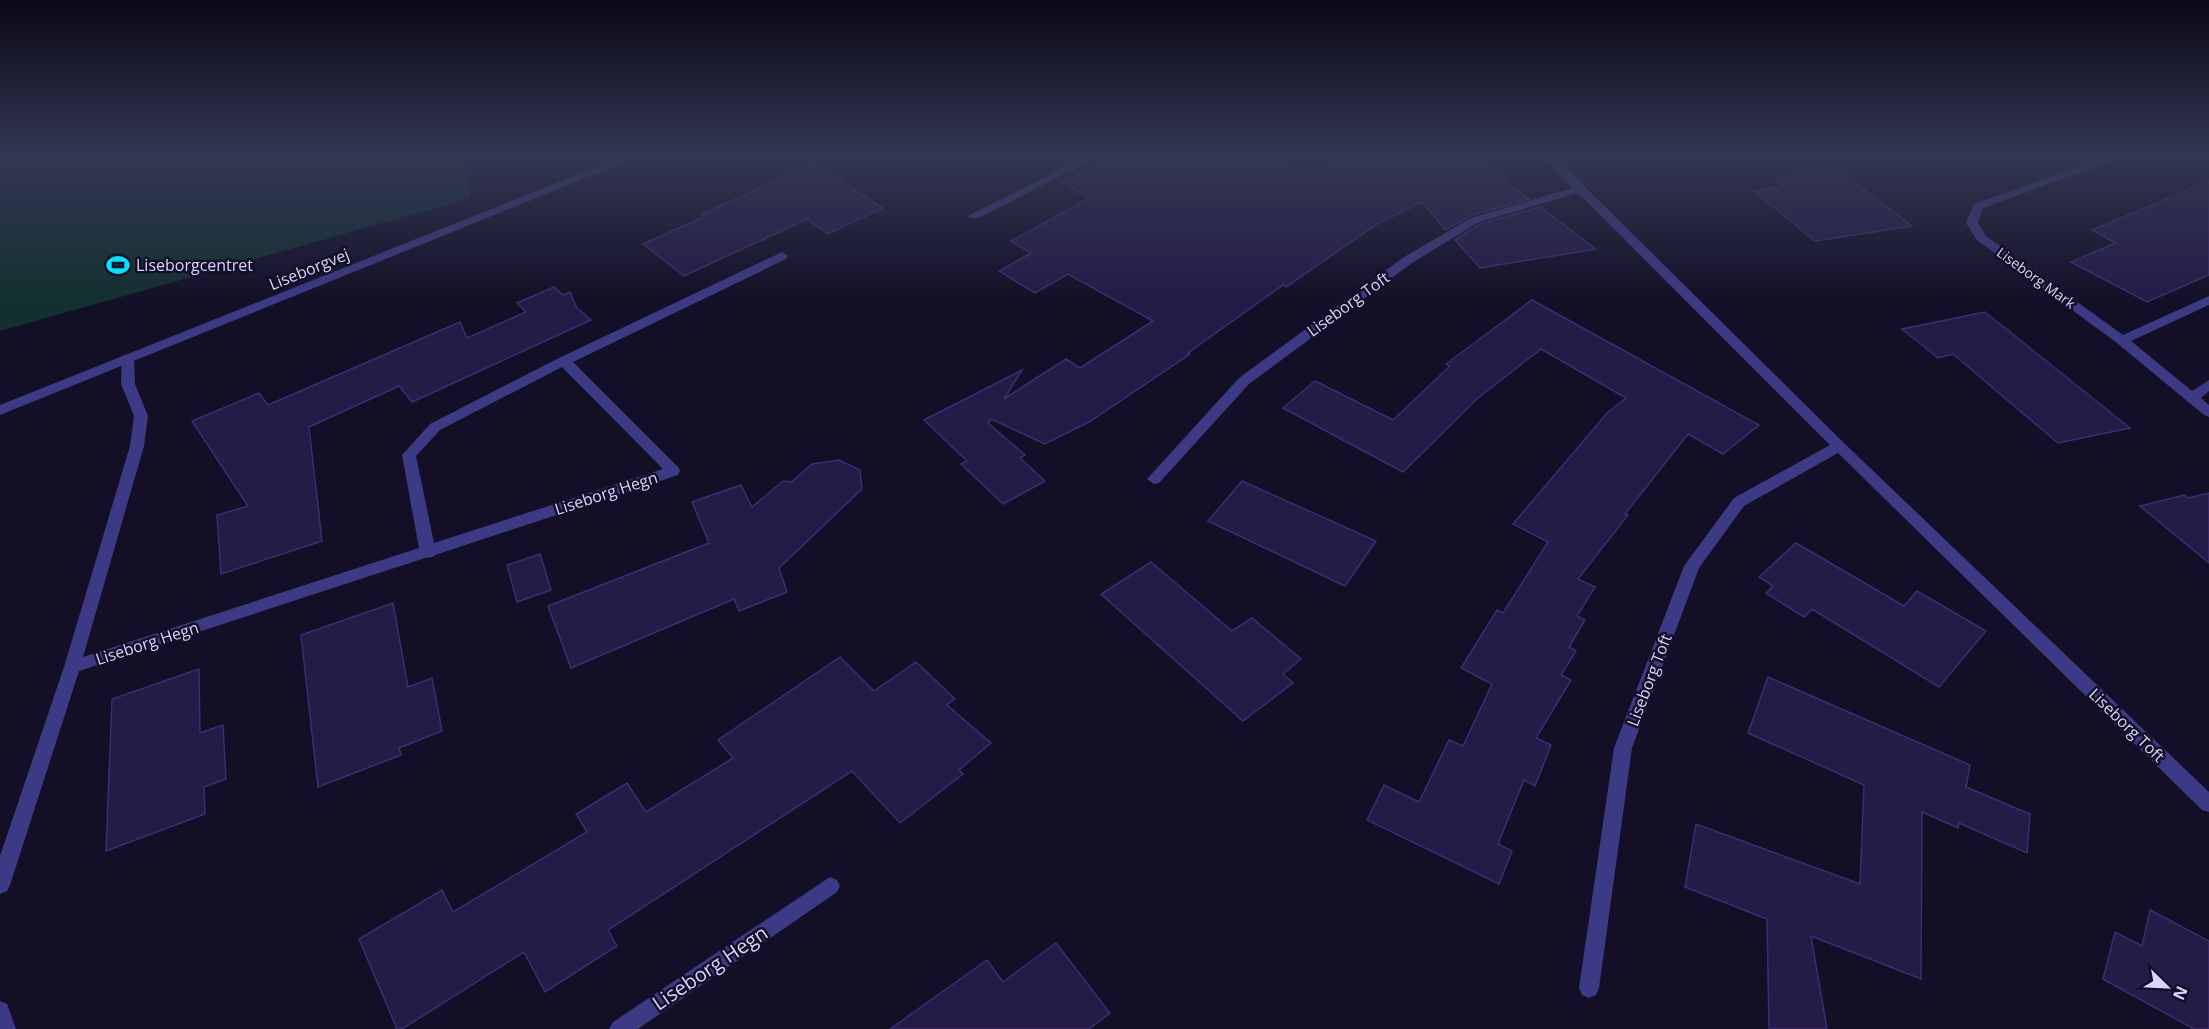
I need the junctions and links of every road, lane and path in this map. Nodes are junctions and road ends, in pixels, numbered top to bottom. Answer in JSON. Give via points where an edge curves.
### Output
{"nodes":[{"id":1,"x":510,"y":206,"type":"edge"},
{"id":2,"x":995,"y":206,"type":"edge"},
{"id":3,"x":1520,"y":206,"type":"edge"},
{"id":4,"x":1597,"y":206,"type":"edge"},
{"id":5,"x":1978,"y":206,"type":"edge"},
{"id":6,"x":975,"y":216,"type":"dead end"},
{"id":7,"x":782,"y":256,"type":"dead end"},
{"id":8,"x":2209,"y":300,"type":"edge"},
{"id":9,"x":2122,"y":340,"type":"junction"},
{"id":10,"x":127,"y":359,"type":"junction"},
{"id":11,"x":564,"y":361,"type":"junction"},
{"id":12,"x":2209,"y":384,"type":"edge"},
{"id":13,"x":2192,"y":398,"type":"junction"},
{"id":14,"x":0,"y":410,"type":"edge"},
{"id":15,"x":2209,"y":412,"type":"edge"},
{"id":16,"x":1839,"y":446,"type":"junction"},
{"id":17,"x":1154,"y":479,"type":"dead end"},
{"id":18,"x":428,"y":553,"type":"junction"},
{"id":19,"x":72,"y":667,"type":"junction"},
{"id":20,"x":2209,"y":804,"type":"edge"},
{"id":21,"x":0,"y":885,"type":"edge"},
{"id":22,"x":830,"y":886,"type":"dead end"},
{"id":23,"x":1589,"y":988,"type":"dead end"},
{"id":24,"x":0,"y":1011,"type":"edge"},
{"id":25,"x":5,"y":1029,"type":"edge"},
{"id":26,"x":620,"y":1029,"type":"edge"}],
"edges":[{"from":1,"to":10,"type":"street","name":"Liseborgvej"},
{"from":2,"to":6,"type":"street"},
{"from":3,"to":17,"type":"street","name":"Liseborg Toft","via":[[1475,219],[1408,260],[1244,381]]},
{"from":4,"to":16,"type":"street","name":"Liseborg Toft"},
{"from":5,"to":9,"type":"street","name":"Liseborg Mark","via":[[1972,222],[1981,238]]},
{"from":7,"to":11,"type":"street"},
{"from":8,"to":9,"type":"street"},
{"from":9,"to":13,"type":"street","name":"Liseborg Mark"},
{"from":10,"to":14,"type":"street","name":"Liseborgvej"},
{"from":10,"to":19,"type":"street","name":"Liseborg Hegn","via":[[128,384],[141,416],[137,446]]},
{"from":11,"to":18,"type":"street","via":[[435,427],[409,455]]},
{"from":11,"to":18,"type":"street","name":"Liseborg Hegn","via":[[673,471]]},
{"from":12,"to":13,"type":"street"},
{"from":13,"to":15,"type":"street","name":"Liseborg Mark"},
{"from":16,"to":20,"type":"street","name":"Liseborg Toft"},
{"from":16,"to":23,"type":"street","name":"Liseborg Toft","via":[[1739,502],[1692,566],[1623,748]]},
{"from":18,"to":19,"type":"street","name":"Liseborg Hegn"},
{"from":19,"to":21,"type":"street","name":"Liseborg Hegn"},
{"from":22,"to":26,"type":"street","name":"Liseborg Hegn"},
{"from":24,"to":25,"type":"street"}]}
